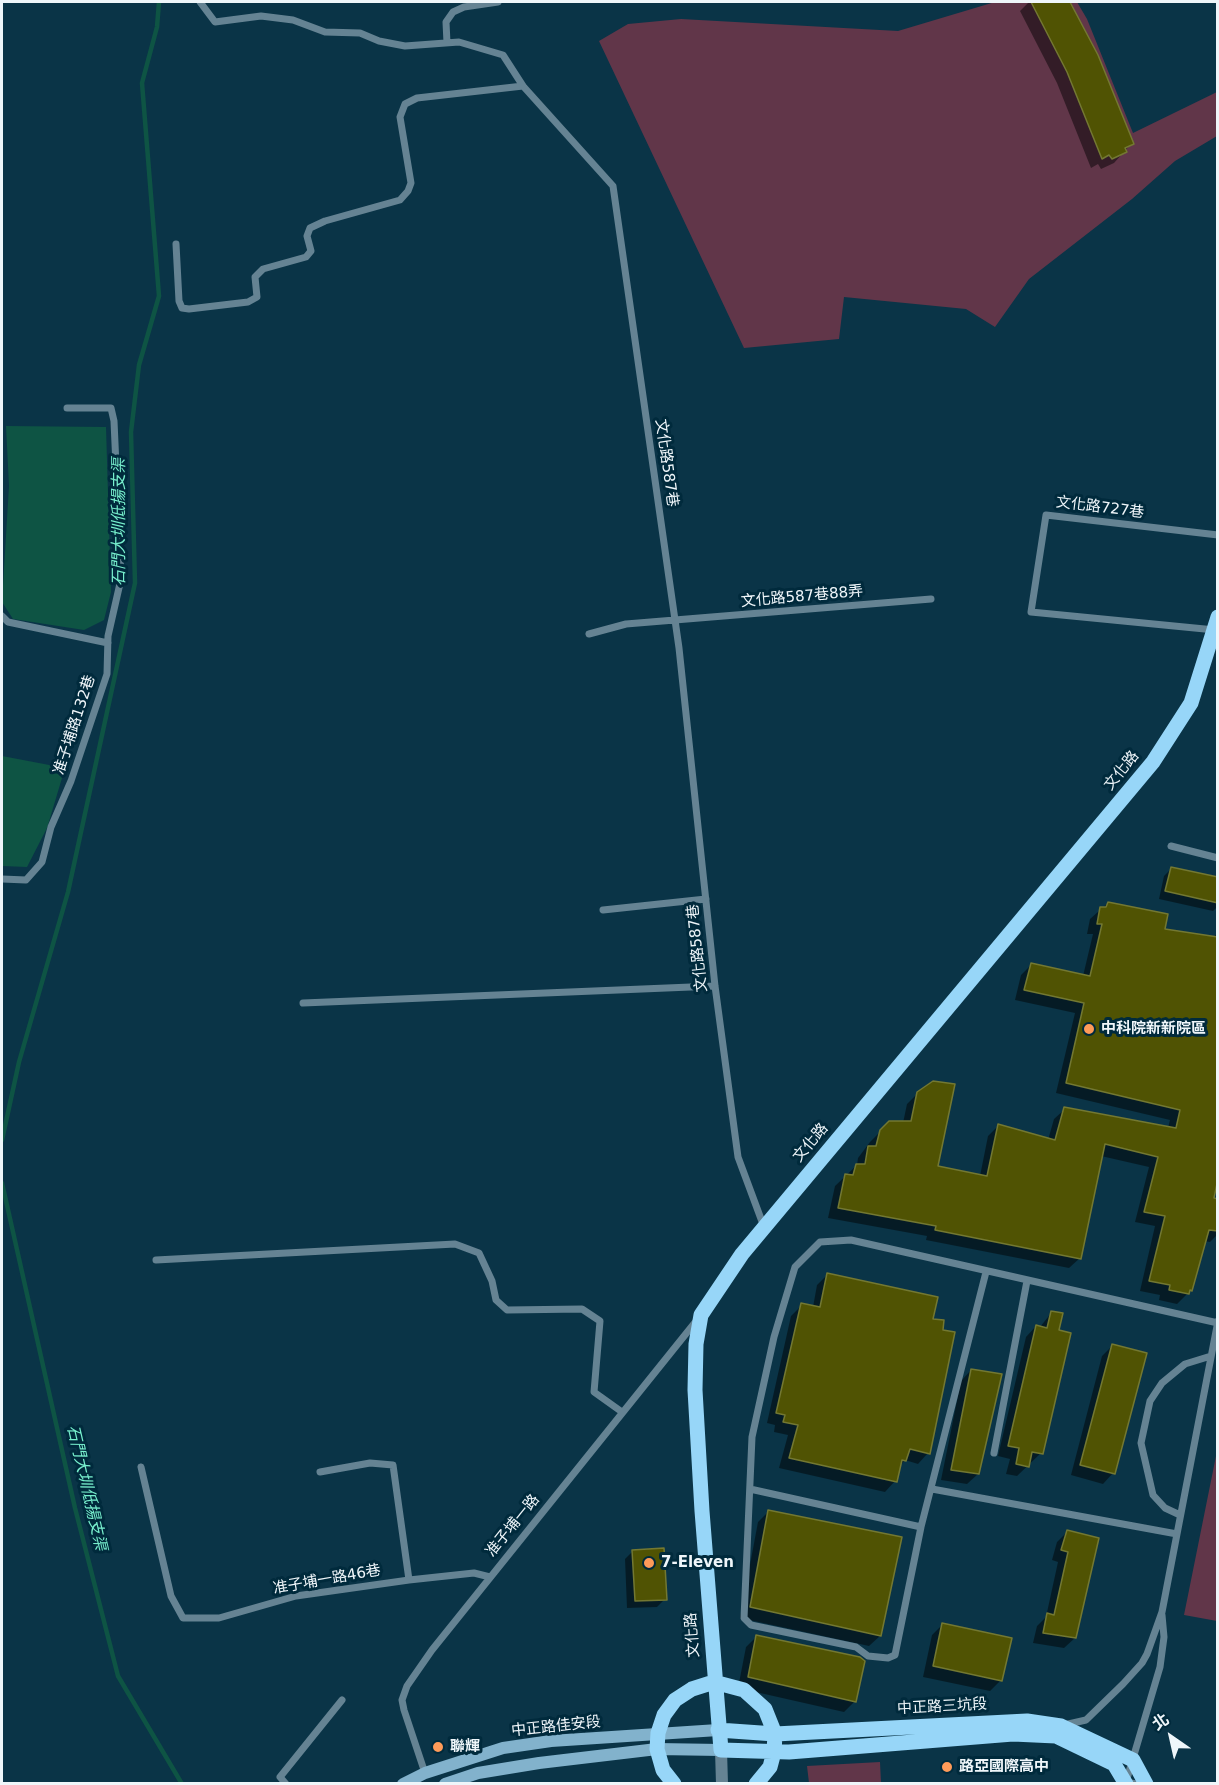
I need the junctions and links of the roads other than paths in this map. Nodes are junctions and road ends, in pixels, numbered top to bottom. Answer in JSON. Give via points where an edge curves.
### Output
{"nodes":[{"id":1,"x":200,"y":2,"type":"edge"},
{"id":2,"x":498,"y":2,"type":"edge"},
{"id":3,"x":447,"y":43,"type":"junction"},
{"id":4,"x":524,"y":86,"type":"junction"},
{"id":5,"x":176,"y":244,"type":"dead end"},
{"id":6,"x":66,"y":408,"type":"dead end"},
{"id":7,"x":1218,"y":535,"type":"edge"},
{"id":8,"x":931,"y":599,"type":"dead end"},
{"id":9,"x":2,"y":616,"type":"edge"},
{"id":10,"x":676,"y":621,"type":"junction"},
{"id":11,"x":1216,"y":623,"type":"edge"},
{"id":12,"x":589,"y":634,"type":"dead end"},
{"id":13,"x":108,"y":643,"type":"junction"},
{"id":14,"x":1171,"y":846,"type":"dead end"},
{"id":15,"x":1218,"y":858,"type":"edge"},
{"id":16,"x":2,"y":879,"type":"edge"},
{"id":17,"x":706,"y":899,"type":"junction"},
{"id":18,"x":603,"y":910,"type":"dead end"},
{"id":19,"x":715,"y":986,"type":"junction"},
{"id":20,"x":303,"y":1003,"type":"dead end"},
{"id":21,"x":764,"y":1227,"type":"junction"},
{"id":22,"x":156,"y":1260,"type":"dead end"},
{"id":23,"x":986,"y":1272,"type":"junction"},
{"id":24,"x":1027,"y":1281,"type":"junction"},
{"id":25,"x":701,"y":1315,"type":"junction"},
{"id":26,"x":1217,"y":1322,"type":"edge"},
{"id":27,"x":1211,"y":1356,"type":"junction"},
{"id":28,"x":622,"y":1412,"type":"junction"},
{"id":29,"x":994,"y":1453,"type":"dead end"},
{"id":30,"x":141,"y":1467,"type":"dead end"},
{"id":31,"x":320,"y":1472,"type":"dead end"},
{"id":32,"x":750,"y":1489,"type":"junction"},
{"id":33,"x":932,"y":1489,"type":"junction"},
{"id":34,"x":1180,"y":1515,"type":"junction"},
{"id":35,"x":921,"y":1527,"type":"junction"},
{"id":36,"x":1177,"y":1534,"type":"junction"},
{"id":37,"x":490,"y":1577,"type":"junction"},
{"id":38,"x":409,"y":1581,"type":"junction"},
{"id":39,"x":1162,"y":1612,"type":"junction"},
{"id":40,"x":714,"y":1682,"type":"junction"},
{"id":41,"x":342,"y":1700,"type":"dead end"},
{"id":42,"x":1061,"y":1726,"type":"junction"},
{"id":43,"x":718,"y":1730,"type":"junction"},
{"id":44,"x":658,"y":1732,"type":"junction"},
{"id":45,"x":774,"y":1734,"type":"junction"},
{"id":46,"x":657,"y":1749,"type":"junction"},
{"id":47,"x":721,"y":1750,"type":"junction"},
{"id":48,"x":774,"y":1752,"type":"junction"},
{"id":49,"x":1132,"y":1760,"type":"junction"},
{"id":50,"x":424,"y":1773,"type":"junction"},
{"id":51,"x":1130,"y":1783,"type":"edge"},
{"id":52,"x":286,"y":1784,"type":"edge"},
{"id":53,"x":403,"y":1784,"type":"edge"},
{"id":54,"x":445,"y":1784,"type":"edge"},
{"id":55,"x":674,"y":1784,"type":"edge"},
{"id":56,"x":722,"y":1784,"type":"edge"},
{"id":57,"x":756,"y":1784,"type":"edge"},
{"id":58,"x":1146,"y":1784,"type":"edge"}],
"edges":[{"from":1,"to":3,"type":"lane","name":"文化路587巷","via":[[215,22],[261,16],[293,20],[325,32],[360,33],[405,46]]},
{"from":2,"to":3,"type":"lane","via":[[453,12],[446,22]]},
{"from":3,"to":4,"type":"lane","name":"文化路587巷","via":[[459,42],[503,55]]},
{"from":4,"to":5,"type":"lane","via":[[417,98],[405,104],[400,117],[411,183],[408,191],[400,200],[310,228],[307,236],[311,251],[306,257],[262,269],[255,277],[257,297],[248,302],[182,308]]},
{"from":4,"to":10,"type":"lane","name":"文化路587巷","via":[[613,186]]},
{"from":6,"to":13,"type":"lane","name":"准子埔路132巷","via":[[111,408],[114,421],[121,579]]},
{"from":7,"to":11,"type":"lane","name":"文化路727巷","via":[[1046,515],[1031,612]]},
{"from":8,"to":10,"type":"lane","name":"文化路587巷88弄"},
{"from":9,"to":13,"type":"lane","via":[[8,622]]},
{"from":10,"to":12,"type":"lane","name":"文化路587巷88弄","via":[[626,624]]},
{"from":10,"to":17,"type":"lane","name":"文化路587巷"},
{"from":11,"to":21,"type":"main road","name":"文化路","via":[[1191,703],[1153,762]]},
{"from":13,"to":16,"type":"lane","name":"准子埔路132巷","via":[[107,674],[42,862],[26,880]]},
{"from":14,"to":15,"type":"lane"},
{"from":17,"to":18,"type":"lane"},
{"from":17,"to":19,"type":"lane","name":"文化路587巷"},
{"from":19,"to":20,"type":"lane"},
{"from":19,"to":21,"type":"lane","name":"文化路587巷","via":[[738,1157]]},
{"from":21,"to":25,"type":"main road","name":"文化路"},
{"from":22,"to":28,"type":"lane","via":[[455,1244],[479,1253],[496,1300],[507,1310],[582,1309],[600,1322],[594,1392]]},
{"from":23,"to":24,"type":"lane"},
{"from":23,"to":32,"type":"lane","via":[[850,1240],[820,1242],[795,1267],[774,1337],[752,1437]]},
{"from":23,"to":33,"type":"lane"},
{"from":24,"to":26,"type":"lane"},
{"from":24,"to":29,"type":"lane"},
{"from":25,"to":28,"type":"lane","name":"准子埔一路"},
{"from":25,"to":40,"type":"main road","name":"文化路","via":[[695,1389]]},
{"from":26,"to":27,"type":"lane"},
{"from":27,"to":34,"type":"lane"},
{"from":27,"to":34,"type":"lane","via":[[1185,1364],[1162,1383],[1150,1401],[1141,1443],[1153,1495],[1165,1508]]},
{"from":28,"to":37,"type":"lane","name":"准子埔一路"},
{"from":30,"to":38,"type":"lane","name":"准子埔一路46巷","via":[[171,1596],[183,1618],[219,1618],[296,1596]]},
{"from":31,"to":38,"type":"lane","via":[[370,1463],[393,1465]]},
{"from":32,"to":35,"type":"lane"},
{"from":32,"to":35,"type":"lane","via":[[744,1618],[751,1625],[856,1647],[868,1656],[896,1655]]},
{"from":33,"to":35,"type":"lane"},
{"from":33,"to":36,"type":"lane"},
{"from":34,"to":36,"type":"lane"},
{"from":36,"to":39,"type":"lane"},
{"from":37,"to":38,"type":"lane","name":"准子埔一路46巷","via":[[474,1573]]},
{"from":37,"to":50,"type":"lane","name":"准子埔一路","via":[[432,1650],[402,1700]]},
{"from":39,"to":42,"type":"lane","via":[[1142,1663],[1086,1720]]},
{"from":39,"to":49,"type":"lane","via":[[1160,1667]]},
{"from":40,"to":43,"type":"main road","name":"文化路"},
{"from":40,"to":44,"type":"main road","via":[[675,1700]]},
{"from":40,"to":45,"type":"main road","via":[[744,1690],[765,1709]]},
{"from":41,"to":52,"type":"lane","via":[[280,1777]]},
{"from":42,"to":45,"type":"main road","name":"中正路三坑段","via":[[1017,1721]]},
{"from":42,"to":49,"type":"main road","name":"中正路三坑段"},
{"from":43,"to":44,"type":"main road","name":"中正路佳安段"},
{"from":43,"to":45,"type":"main road","name":"中正路三坑段"},
{"from":43,"to":47,"type":"main road","name":"文化路"},
{"from":44,"to":46,"type":"main road"},
{"from":44,"to":50,"type":"main road","name":"中正路佳安段","via":[[502,1748]]},
{"from":45,"to":48,"type":"main road"},
{"from":46,"to":47,"type":"main road"},
{"from":46,"to":54,"type":"main road","via":[[478,1773]]},
{"from":46,"to":55,"type":"main road","via":[[663,1770]]},
{"from":47,"to":48,"type":"main road"},
{"from":47,"to":56,"type":"street","name":"文化路"},
{"from":48,"to":51,"type":"main road","via":[[1012,1734],[1056,1736],[1114,1764]]},
{"from":48,"to":57,"type":"main road","via":[[770,1767]]},
{"from":49,"to":51,"type":"lane"},
{"from":49,"to":58,"type":"main road"},
{"from":50,"to":53,"type":"main road","name":"中正路佳安段"}]}
